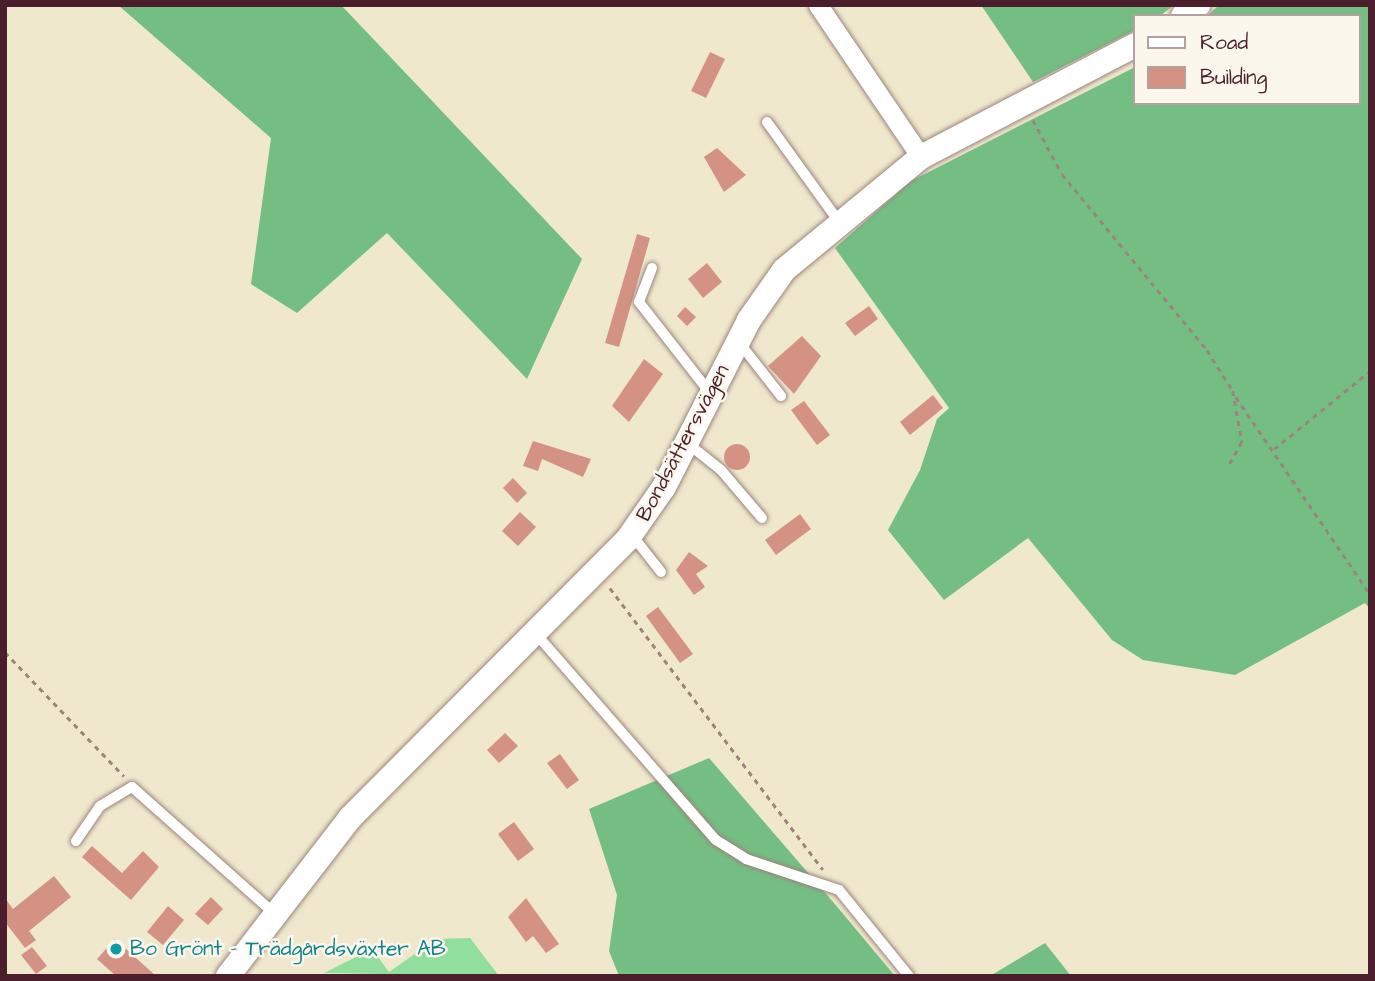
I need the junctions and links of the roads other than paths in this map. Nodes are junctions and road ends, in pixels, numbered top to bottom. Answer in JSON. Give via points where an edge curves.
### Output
{"nodes":[{"id":1,"x":818,"y":5,"type":"edge"},
{"id":2,"x":1134,"y":46,"type":"edge"},
{"id":3,"x":767,"y":122,"type":"dead end"},
{"id":4,"x":921,"y":157,"type":"junction"},
{"id":5,"x":840,"y":222,"type":"junction"},
{"id":6,"x":652,"y":268,"type":"dead end"},
{"id":7,"x":738,"y":341,"type":"junction"},
{"id":8,"x":710,"y":394,"type":"junction"},
{"id":9,"x":781,"y":396,"type":"dead end"},
{"id":10,"x":685,"y":442,"type":"junction"},
{"id":11,"x":762,"y":518,"type":"dead end"},
{"id":12,"x":632,"y":535,"type":"junction"},
{"id":13,"x":662,"y":572,"type":"dead end"},
{"id":14,"x":537,"y":635,"type":"junction"},
{"id":15,"x":76,"y":841,"type":"dead end"},
{"id":16,"x":274,"y":913,"type":"junction"},
{"id":17,"x":228,"y":976,"type":"edge"},
{"id":18,"x":909,"y":976,"type":"edge"}],
"edges":[{"from":1,"to":4,"type":"street"},
{"from":2,"to":4,"type":"street","name":"Bondsättersvägen"},
{"from":3,"to":5,"type":"lane"},
{"from":4,"to":5,"type":"street","name":"Bondsättersvägen"},
{"from":5,"to":7,"type":"street","name":"Bondsättersvägen","via":[[784,270]]},
{"from":6,"to":8,"type":"lane","via":[[639,303]]},
{"from":7,"to":8,"type":"street","name":"Bondsättersvägen"},
{"from":7,"to":9,"type":"lane"},
{"from":8,"to":10,"type":"street","name":"Bondsättersvägen"},
{"from":10,"to":11,"type":"lane","via":[[721,470]]},
{"from":10,"to":12,"type":"street","name":"Bondsättersvägen"},
{"from":12,"to":13,"type":"lane"},
{"from":12,"to":14,"type":"street","name":"Bondsättersvägen"},
{"from":14,"to":16,"type":"street","name":"Bondsättersvägen","via":[[350,818]]},
{"from":14,"to":18,"type":"lane","via":[[716,840],[746,859],[839,890]]},
{"from":15,"to":16,"type":"lane","via":[[100,806],[132,787]]},
{"from":16,"to":17,"type":"street","name":"Bondsättersvägen"}]}
